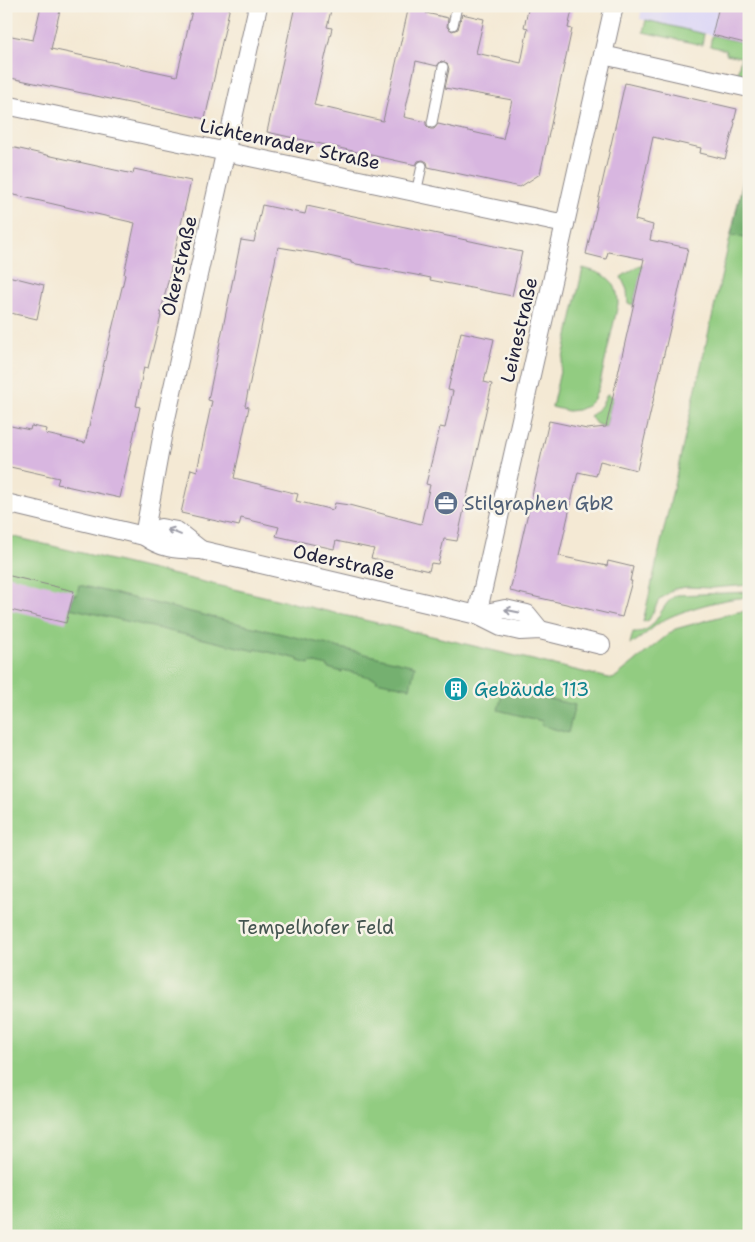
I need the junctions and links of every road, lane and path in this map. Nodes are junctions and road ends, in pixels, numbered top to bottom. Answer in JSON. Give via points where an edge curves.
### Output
{"nodes":[{"id":1,"x":258,"y":6,"type":"edge"},
{"id":2,"x":457,"y":6,"type":"edge"},
{"id":3,"x":614,"y":6,"type":"edge"},
{"id":4,"x":453,"y":25,"type":"dead end"},
{"id":5,"x":603,"y":55,"type":"junction"},
{"id":6,"x":443,"y":67,"type":"dead end"},
{"id":7,"x":749,"y":88,"type":"edge"},
{"id":8,"x":6,"y":105,"type":"edge"},
{"id":9,"x":432,"y":123,"type":"dead end"},
{"id":10,"x":226,"y":152,"type":"junction"},
{"id":11,"x":422,"y":166,"type":"dead end"},
{"id":12,"x":416,"y":193,"type":"junction"},
{"id":13,"x":565,"y":224,"type":"junction"},
{"id":14,"x":6,"y":504,"type":"edge"},
{"id":15,"x":144,"y":536,"type":"junction"},
{"id":16,"x":477,"y":615,"type":"junction"},
{"id":17,"x":601,"y":645,"type":"dead end"}],
"edges":[{"from":1,"to":10,"type":"street","name":"Okerstraße"},
{"from":2,"to":4,"type":"lane"},
{"from":3,"to":5,"type":"street","name":"Leinestraße"},
{"from":5,"to":7,"type":"street"},
{"from":5,"to":13,"type":"street","name":"Leinestraße"},
{"from":6,"to":9,"type":"lane"},
{"from":8,"to":10,"type":"street","name":"Lichtenrader Straße"},
{"from":10,"to":12,"type":"street","name":"Lichtenrader Straße"},
{"from":10,"to":15,"type":"street","name":"Okerstraße","via":[[163,432]]},
{"from":11,"to":12,"type":"lane"},
{"from":12,"to":13,"type":"street","name":"Lichtenrader Straße"},
{"from":13,"to":16,"type":"street","name":"Leinestraße"},
{"from":14,"to":15,"type":"street","name":"Oderstraße"},
{"from":15,"to":16,"type":"street","name":"Oderstraße","via":[[161,528],[177,531],[201,550]]},
{"from":16,"to":17,"type":"street","name":"Oderstraße","via":[[511,629],[540,630]]}]}
